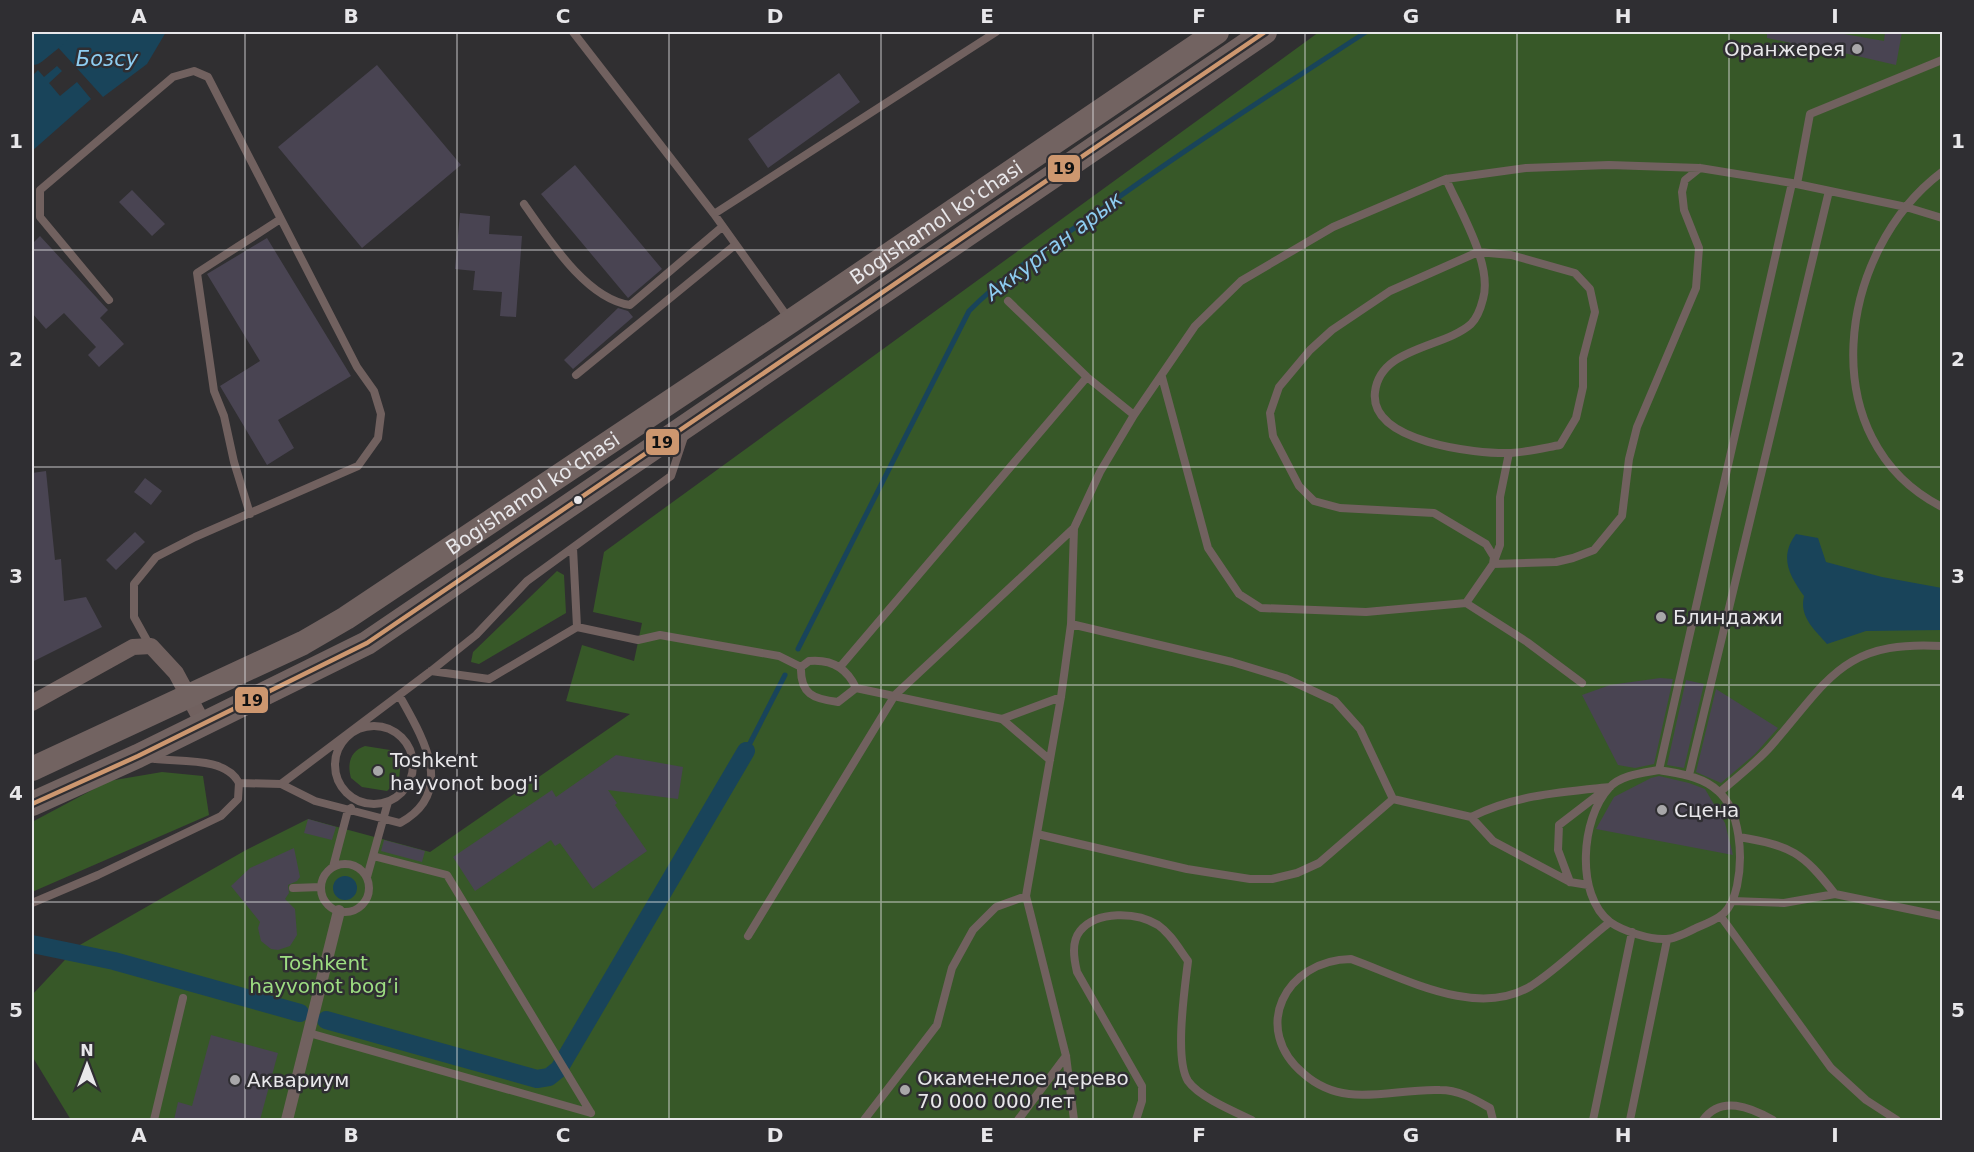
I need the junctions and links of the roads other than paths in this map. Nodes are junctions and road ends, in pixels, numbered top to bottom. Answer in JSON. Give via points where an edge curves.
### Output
{"nodes":[{"id":1,"x":573,"y":32,"type":"edge"},
{"id":2,"x":996,"y":32,"type":"edge"},
{"id":3,"x":1217,"y":32,"type":"edge"},
{"id":4,"x":1265,"y":32,"type":"edge"},
{"id":5,"x":1942,"y":60,"type":"edge"},
{"id":6,"x":1048,"y":148,"type":"junction"},
{"id":7,"x":1700,"y":168,"type":"junction"},
{"id":8,"x":1064,"y":170,"type":"junction"},
{"id":9,"x":1942,"y":172,"type":"edge"},
{"id":10,"x":1446,"y":179,"type":"junction"},
{"id":11,"x":1795,"y":183,"type":"junction"},
{"id":12,"x":1829,"y":191,"type":"junction"},
{"id":13,"x":524,"y":204,"type":"dead end"},
{"id":14,"x":1906,"y":207,"type":"junction"},
{"id":15,"x":714,"y":214,"type":"junction"},
{"id":16,"x":1942,"y":218,"type":"edge"},
{"id":17,"x":279,"y":220,"type":"junction"},
{"id":18,"x":722,"y":226,"type":"junction"},
{"id":19,"x":735,"y":245,"type":"junction"},
{"id":20,"x":1478,"y":252,"type":"junction"},
{"id":21,"x":109,"y":300,"type":"dead end"},
{"id":22,"x":1008,"y":301,"type":"dead end"},
{"id":23,"x":791,"y":321,"type":"junction"},
{"id":24,"x":576,"y":375,"type":"dead end"},
{"id":25,"x":1162,"y":376,"type":"junction"},
{"id":26,"x":1087,"y":377,"type":"junction"},
{"id":27,"x":1134,"y":415,"type":"junction"},
{"id":28,"x":687,"y":426,"type":"junction"},
{"id":29,"x":1509,"y":453,"type":"junction"},
{"id":30,"x":1942,"y":507,"type":"edge"},
{"id":31,"x":250,"y":514,"type":"junction"},
{"id":32,"x":1074,"y":528,"type":"junction"},
{"id":33,"x":573,"y":548,"type":"junction"},
{"id":34,"x":1493,"y":564,"type":"junction"},
{"id":35,"x":1466,"y":603,"type":"junction"},
{"id":36,"x":1071,"y":624,"type":"junction"},
{"id":37,"x":577,"y":627,"type":"junction"},
{"id":38,"x":150,"y":646,"type":"junction"},
{"id":39,"x":1942,"y":646,"type":"edge"},
{"id":40,"x":801,"y":667,"type":"junction"},
{"id":41,"x":840,"y":667,"type":"junction"},
{"id":42,"x":431,"y":671,"type":"junction"},
{"id":43,"x":1582,"y":683,"type":"dead end"},
{"id":44,"x":856,"y":688,"type":"junction"},
{"id":45,"x":895,"y":695,"type":"junction"},
{"id":46,"x":399,"y":696,"type":"junction"},
{"id":47,"x":190,"y":697,"type":"junction"},
{"id":48,"x":1061,"y":697,"type":"junction"},
{"id":49,"x":32,"y":704,"type":"edge"},
{"id":50,"x":1002,"y":719,"type":"junction"},
{"id":51,"x":204,"y":725,"type":"junction"},
{"id":52,"x":351,"y":733,"type":"junction"},
{"id":53,"x":138,"y":756,"type":"junction"},
{"id":54,"x":1050,"y":760,"type":"junction"},
{"id":55,"x":32,"y":769,"type":"edge"},
{"id":56,"x":1659,"y":770,"type":"junction"},
{"id":57,"x":1689,"y":775,"type":"junction"},
{"id":58,"x":239,"y":783,"type":"junction"},
{"id":59,"x":281,"y":784,"type":"junction"},
{"id":60,"x":1610,"y":787,"type":"junction"},
{"id":61,"x":1720,"y":792,"type":"junction"},
{"id":62,"x":1393,"y":799,"type":"junction"},
{"id":63,"x":388,"y":801,"type":"junction"},
{"id":64,"x":364,"y":803,"type":"junction"},
{"id":65,"x":32,"y":804,"type":"edge"},
{"id":66,"x":348,"y":810,"type":"junction"},
{"id":67,"x":1471,"y":817,"type":"junction"},
{"id":68,"x":384,"y":819,"type":"junction"},
{"id":69,"x":1037,"y":834,"type":"junction"},
{"id":70,"x":1739,"y":837,"type":"junction"},
{"id":71,"x":373,"y":856,"type":"junction"},
{"id":72,"x":333,"y":867,"type":"junction"},
{"id":73,"x":367,"y":877,"type":"junction"},
{"id":74,"x":1570,"y":882,"type":"junction"},
{"id":75,"x":1588,"y":885,"type":"junction"},
{"id":76,"x":321,"y":887,"type":"junction"},
{"id":77,"x":292,"y":888,"type":"dead end"},
{"id":78,"x":1835,"y":894,"type":"junction"},
{"id":79,"x":1026,"y":896,"type":"junction"},
{"id":80,"x":1733,"y":901,"type":"junction"},
{"id":81,"x":32,"y":903,"type":"edge"},
{"id":82,"x":339,"y":911,"type":"junction"},
{"id":83,"x":1942,"y":916,"type":"edge"},
{"id":84,"x":1722,"y":918,"type":"junction"},
{"id":85,"x":1610,"y":921,"type":"junction"},
{"id":86,"x":1632,"y":932,"type":"junction"},
{"id":87,"x":748,"y":936,"type":"dead end"},
{"id":88,"x":1667,"y":940,"type":"junction"},
{"id":89,"x":183,"y":998,"type":"dead end"},
{"id":90,"x":309,"y":1033,"type":"junction"},
{"id":91,"x":1066,"y":1056,"type":"junction"},
{"id":92,"x":588,"y":1117,"type":"edge"},
{"id":93,"x":153,"y":1120,"type":"edge"},
{"id":94,"x":288,"y":1120,"type":"edge"},
{"id":95,"x":864,"y":1120,"type":"edge"},
{"id":96,"x":1018,"y":1120,"type":"edge"},
{"id":97,"x":1074,"y":1120,"type":"edge"},
{"id":98,"x":1136,"y":1120,"type":"edge"},
{"id":99,"x":1252,"y":1120,"type":"edge"},
{"id":100,"x":1493,"y":1120,"type":"edge"},
{"id":101,"x":1593,"y":1120,"type":"edge"},
{"id":102,"x":1630,"y":1120,"type":"edge"},
{"id":103,"x":1703,"y":1120,"type":"edge"},
{"id":104,"x":1773,"y":1120,"type":"edge"},
{"id":105,"x":1897,"y":1120,"type":"edge"}],
"edges":[{"from":1,"to":15,"type":"lane"},
{"from":2,"to":15,"type":"lane"},
{"from":3,"to":6,"type":"main road","name":"Bogishamol ko'chasi"},
{"from":4,"to":8,"type":"main road","name":"Bogishamol ko'chasi"},
{"from":5,"to":11,"type":"lane","via":[[1810,114]]},
{"from":6,"to":8,"type":"main road","via":[[1048,163]]},
{"from":6,"to":23,"type":"main road","name":"Bogishamol ko'chasi"},
{"from":7,"to":10,"type":"lane","via":[[1526,168]]},
{"from":7,"to":11,"type":"lane"},
{"from":7,"to":34,"type":"lane","via":[[1685,180],[1682,192],[1684,210],[1699,248],[1696,288],[1637,427],[1622,516],[1594,550],[1573,558]]},
{"from":8,"to":28,"type":"main road","name":"Bogishamol ko'chasi"},
{"from":9,"to":14,"type":"lane"},
{"from":10,"to":20,"type":"lane"},
{"from":10,"to":25,"type":"lane","via":[[1333,226],[1241,281],[1195,326]]},
{"from":11,"to":12,"type":"lane"},
{"from":11,"to":56,"type":"lane"},
{"from":12,"to":14,"type":"lane"},
{"from":12,"to":57,"type":"lane"},
{"from":13,"to":18,"type":"lane","via":[[566,261],[603,295],[630,305]]},
{"from":14,"to":16,"type":"lane"},
{"from":14,"to":30,"type":"lane","via":[[1876,255],[1859,304],[1854,347],[1857,395],[1862,415],[1889,467]]},
{"from":15,"to":18,"type":"lane"},
{"from":17,"to":21,"type":"lane","via":[[208,77],[194,71],[173,76],[40,190],[40,217]]},
{"from":17,"to":31,"type":"lane","via":[[197,273],[214,391]]},
{"from":17,"to":31,"type":"lane","via":[[357,367],[374,391],[381,414],[378,438],[358,466]]},
{"from":18,"to":19,"type":"lane"},
{"from":19,"to":23,"type":"lane"},
{"from":19,"to":24,"type":"lane"},
{"from":20,"to":29,"type":"lane","via":[[1511,255],[1575,273],[1590,289],[1595,312],[1583,358],[1583,387],[1576,418],[1560,445]]},
{"from":20,"to":29,"type":"lane","via":[[1484,298],[1473,322],[1385,368],[1376,385],[1375,402],[1382,417],[1401,434],[1473,450]]},
{"from":20,"to":34,"type":"lane","via":[[1390,291],[1332,330],[1284,379],[1275,395],[1270,422],[1285,463],[1314,501],[1340,508],[1434,513],[1486,544],[1494,557]]},
{"from":22,"to":26,"type":"lane"},
{"from":23,"to":47,"type":"main road","name":"Bogishamol ko'chasi","via":[[346,618]]},
{"from":25,"to":27,"type":"lane"},
{"from":25,"to":35,"type":"lane","via":[[1208,548],[1239,594],[1261,608],[1342,612]]},
{"from":26,"to":27,"type":"lane"},
{"from":26,"to":41,"type":"lane"},
{"from":27,"to":32,"type":"lane","via":[[1100,472]]},
{"from":28,"to":33,"type":"lane","via":[[671,476]]},
{"from":28,"to":51,"type":"main road","name":"Bogishamol ko'chasi","via":[[367,643]]},
{"from":29,"to":34,"type":"lane","via":[[1500,497],[1500,545]]},
{"from":31,"to":38,"type":"lane","via":[[156,557],[135,584],[134,617]]},
{"from":32,"to":36,"type":"lane"},
{"from":32,"to":45,"type":"lane"},
{"from":33,"to":37,"type":"lane"},
{"from":33,"to":42,"type":"lane","via":[[527,581],[476,636]]},
{"from":34,"to":35,"type":"lane"},
{"from":35,"to":43,"type":"lane"},
{"from":36,"to":48,"type":"lane"},
{"from":36,"to":62,"type":"lane","via":[[1232,662],[1293,681],[1335,701],[1360,729]]},
{"from":37,"to":40,"type":"lane","via":[[638,640],[660,635],[779,656]]},
{"from":37,"to":42,"type":"lane","via":[[489,679]]},
{"from":38,"to":47,"type":"street","via":[[176,673]]},
{"from":38,"to":49,"type":"street","via":[[133,647]]},
{"from":39,"to":61,"type":"lane","via":[[1887,650],[1842,665],[1768,749]]},
{"from":40,"to":41,"type":"lane","via":[[819,660]]},
{"from":40,"to":44,"type":"lane","via":[[800,683],[805,690],[827,700],[838,702]]},
{"from":41,"to":44,"type":"lane"},
{"from":42,"to":46,"type":"lane"},
{"from":44,"to":45,"type":"lane"},
{"from":45,"to":50,"type":"lane"},
{"from":45,"to":87,"type":"lane"},
{"from":46,"to":52,"type":"lane"},
{"from":46,"to":68,"type":"lane","via":[[413,720],[433,774],[430,793],[414,816],[400,823]]},
{"from":47,"to":51,"type":"street"},
{"from":47,"to":55,"type":"main road","name":"Bogishamol ko'chasi"},
{"from":48,"to":50,"type":"lane"},
{"from":48,"to":54,"type":"lane"},
{"from":50,"to":54,"type":"lane"},
{"from":51,"to":53,"type":"main road","name":"Bogishamol ko'chasi"},
{"from":52,"to":59,"type":"lane"},
{"from":52,"to":63,"type":"lane","via":[[367,727],[385,728],[396,733],[411,751],[413,763],[407,786]]},
{"from":52,"to":64,"type":"lane","via":[[336,754],[337,778],[343,790]]},
{"from":53,"to":58,"type":"lane","via":[[209,763],[234,774]]},
{"from":53,"to":65,"type":"main road","name":"Bogishamol ko'chasi"},
{"from":54,"to":69,"type":"lane"},
{"from":56,"to":57,"type":"lane"},
{"from":56,"to":60,"type":"lane","via":[[1624,778]]},
{"from":57,"to":61,"type":"lane"},
{"from":58,"to":59,"type":"lane"},
{"from":58,"to":81,"type":"lane","via":[[238,799],[220,816]]},
{"from":59,"to":66,"type":"lane","via":[[315,801]]},
{"from":60,"to":67,"type":"lane","via":[[1535,794],[1495,805]]},
{"from":60,"to":74,"type":"lane","via":[[1559,825],[1558,850]]},
{"from":60,"to":75,"type":"lane","via":[[1590,820]]},
{"from":61,"to":70,"type":"lane"},
{"from":62,"to":67,"type":"lane"},
{"from":62,"to":69,"type":"lane","via":[[1319,863],[1272,879],[1186,868]]},
{"from":63,"to":64,"type":"lane"},
{"from":63,"to":68,"type":"lane"},
{"from":64,"to":66,"type":"lane"},
{"from":66,"to":68,"type":"lane"},
{"from":66,"to":72,"type":"lane"},
{"from":67,"to":74,"type":"lane","via":[[1493,841]]},
{"from":68,"to":71,"type":"lane"},
{"from":69,"to":79,"type":"lane"},
{"from":70,"to":78,"type":"lane","via":[[1779,844],[1811,864]]},
{"from":70,"to":80,"type":"lane","via":[[1741,859]]},
{"from":71,"to":73,"type":"lane"},
{"from":71,"to":92,"type":"lane","via":[[447,875]]},
{"from":72,"to":73,"type":"lane","via":[[356,866]]},
{"from":72,"to":76,"type":"lane","via":[[322,879]]},
{"from":73,"to":82,"type":"lane","via":[[369,892],[361,906]]},
{"from":74,"to":75,"type":"lane"},
{"from":75,"to":85,"type":"lane"},
{"from":76,"to":77,"type":"lane"},
{"from":76,"to":82,"type":"lane","via":[[326,902]]},
{"from":78,"to":80,"type":"lane","via":[[1784,903]]},
{"from":78,"to":83,"type":"lane"},
{"from":79,"to":91,"type":"lane"},
{"from":79,"to":95,"type":"lane","via":[[996,907],[973,930],[952,968],[937,1025]]},
{"from":80,"to":84,"type":"lane"},
{"from":82,"to":90,"type":"street"},
{"from":84,"to":88,"type":"lane"},
{"from":84,"to":105,"type":"lane","via":[[1831,1068],[1866,1100]]},
{"from":85,"to":86,"type":"lane"},
{"from":85,"to":100,"type":"lane","via":[[1533,985],[1504,995],[1476,998],[1447,994],[1351,959],[1313,966],[1291,984],[1279,1016],[1280,1044],[1302,1073],[1321,1088],[1360,1096],[1440,1090],[1465,1094],[1490,1108]]},
{"from":86,"to":88,"type":"lane"},
{"from":86,"to":101,"type":"lane"},
{"from":88,"to":102,"type":"lane"},
{"from":89,"to":93,"type":"lane"},
{"from":90,"to":92,"type":"lane"},
{"from":90,"to":94,"type":"street"},
{"from":91,"to":96,"type":"lane"},
{"from":91,"to":97,"type":"lane"},
{"from":98,"to":99,"type":"lane","via":[[1142,1086],[1077,972],[1074,956],[1080,931],[1107,916],[1144,918],[1159,926],[1188,961],[1182,1008],[1184,1072],[1199,1091]]},
{"from":103,"to":104,"type":"lane","via":[[1720,1106],[1732,1104]]}]}
